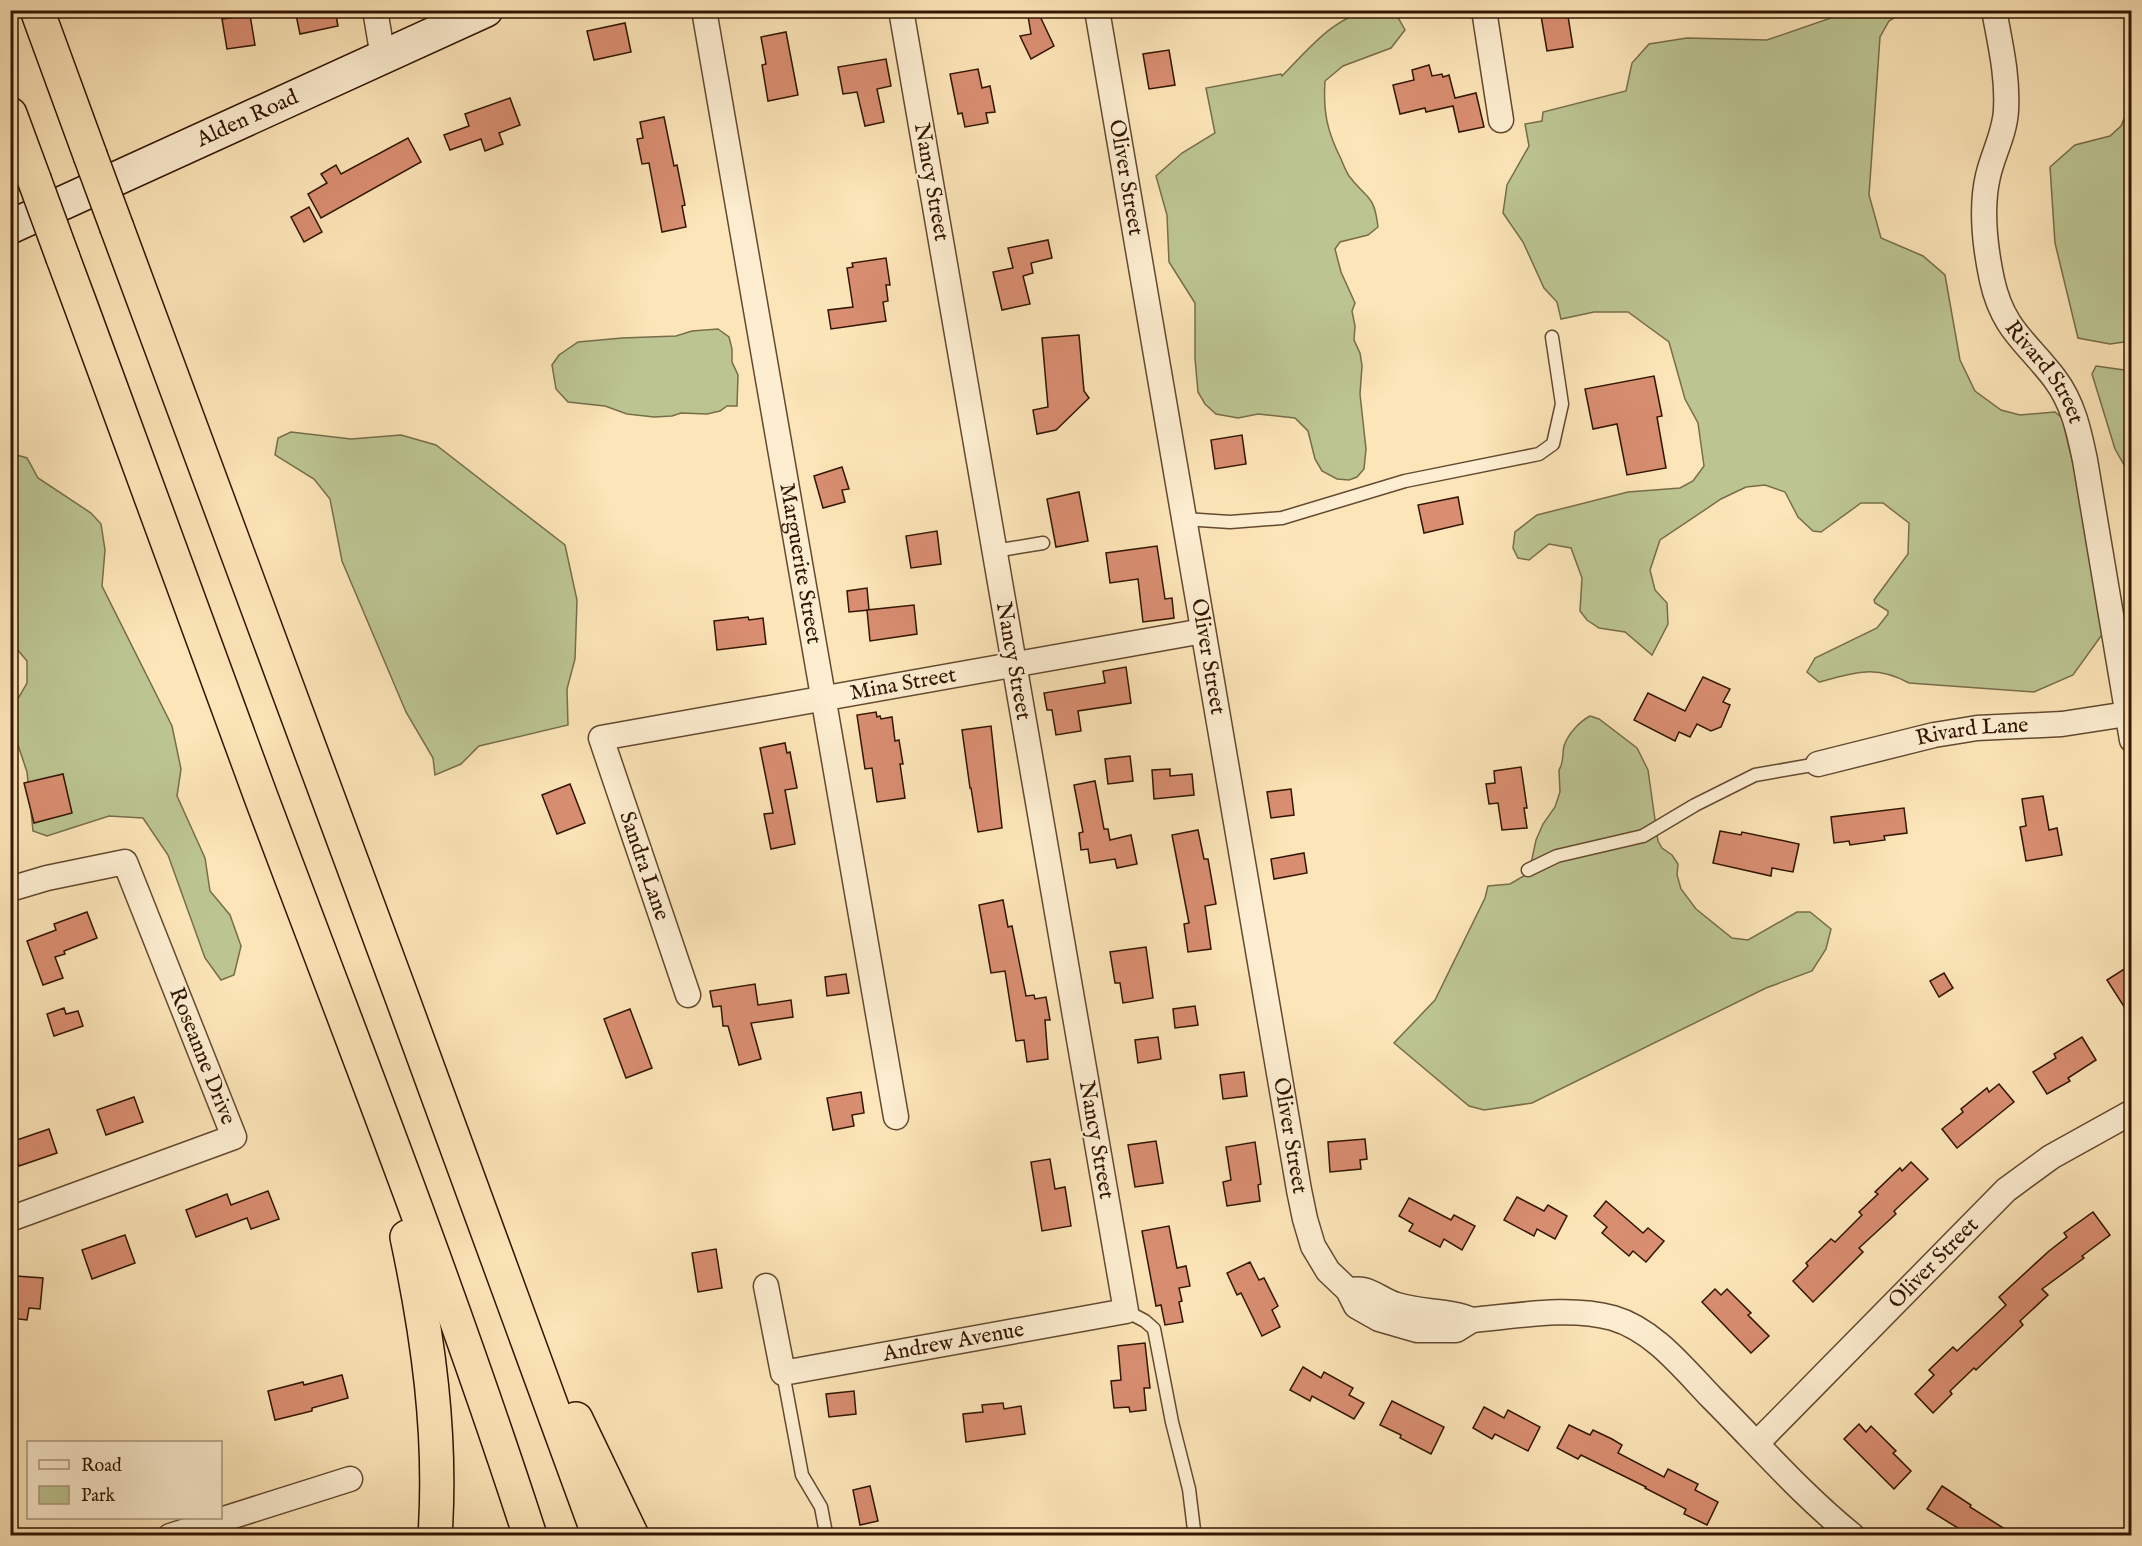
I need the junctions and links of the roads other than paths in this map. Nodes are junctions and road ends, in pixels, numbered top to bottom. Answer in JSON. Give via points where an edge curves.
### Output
{"nodes":[{"id":1,"x":37,"y":10,"type":"edge"},
{"id":2,"x":375,"y":10,"type":"edge"},
{"id":3,"x":486,"y":10,"type":"edge"},
{"id":4,"x":704,"y":10,"type":"edge"},
{"id":5,"x":901,"y":10,"type":"edge"},
{"id":6,"x":1097,"y":10,"type":"edge"},
{"id":7,"x":1484,"y":10,"type":"edge"},
{"id":8,"x":1994,"y":10,"type":"edge"},
{"id":9,"x":383,"y":57,"type":"junction"},
{"id":10,"x":10,"y":114,"type":"edge"},
{"id":11,"x":1501,"y":120,"type":"dead end"},
{"id":12,"x":10,"y":227,"type":"edge"},
{"id":13,"x":1552,"y":337,"type":"dead end"},
{"id":14,"x":1184,"y":519,"type":"junction"},
{"id":15,"x":1043,"y":543,"type":"dead end"},
{"id":16,"x":995,"y":551,"type":"junction"},
{"id":17,"x":1203,"y":631,"type":"junction"},
{"id":18,"x":1014,"y":665,"type":"junction"},
{"id":19,"x":824,"y":698,"type":"junction"},
{"id":20,"x":2127,"y":714,"type":"junction"},
{"id":21,"x":601,"y":738,"type":"joint"},
{"id":22,"x":2132,"y":740,"type":"edge"},
{"id":23,"x":1818,"y":764,"type":"joint"},
{"id":24,"x":1528,"y":870,"type":"dead end"},
{"id":25,"x":10,"y":889,"type":"edge"},
{"id":26,"x":688,"y":995,"type":"dead end"},
{"id":27,"x":381,"y":1112,"type":"junction"},
{"id":28,"x":2132,"y":1112,"type":"edge"},
{"id":29,"x":896,"y":1117,"type":"dead end"},
{"id":30,"x":10,"y":1219,"type":"edge"},
{"id":31,"x":503,"y":1272,"type":"junction"},
{"id":32,"x":766,"y":1287,"type":"dead end"},
{"id":33,"x":1126,"y":1311,"type":"junction"},
{"id":34,"x":783,"y":1373,"type":"junction"},
{"id":35,"x":1757,"y":1443,"type":"junction"},
{"id":36,"x":350,"y":1479,"type":"dead end"},
{"id":37,"x":170,"y":1536,"type":"edge"},
{"id":38,"x":435,"y":1536,"type":"edge"},
{"id":39,"x":530,"y":1536,"type":"edge"},
{"id":40,"x":599,"y":1536,"type":"edge"},
{"id":41,"x":632,"y":1536,"type":"edge"},
{"id":42,"x":824,"y":1536,"type":"edge"},
{"id":43,"x":1193,"y":1536,"type":"edge"},
{"id":44,"x":1853,"y":1536,"type":"edge"}],
"edges":[{"from":1,"to":31,"type":"highway","bridge":true},
{"from":2,"to":9,"type":"street"},
{"from":3,"to":9,"type":"main road","name":"Alden Road"},
{"from":4,"to":19,"type":"street","name":"Marguerite Street"},
{"from":5,"to":16,"type":"street","name":"Nancy Street"},
{"from":6,"to":14,"type":"street","name":"Oliver Street"},
{"from":7,"to":11,"type":"street"},
{"from":8,"to":20,"type":"street","name":"Rivard Street","via":[[2007,91],[2002,132],[1985,199],[1984,225],[1992,281],[2013,331],[2055,379],[2076,421]]},
{"from":9,"to":12,"type":"main road","name":"Alden Road"},
{"from":10,"to":27,"type":"highway","bridge":true},
{"from":13,"to":14,"type":"lane","via":[[1562,404],[1552,444],[1539,454],[1405,480],[1282,518],[1230,522]]},
{"from":14,"to":17,"type":"street","name":"Oliver Street"},
{"from":15,"to":16,"type":"lane"},
{"from":16,"to":18,"type":"street","name":"Nancy Street"},
{"from":17,"to":18,"type":"street","name":"Mina Street"},
{"from":17,"to":35,"type":"street","name":"Oliver Street","via":[[1305,1219],[1313,1246],[1328,1271],[1348,1290],[1356,1306],[1404,1327],[1456,1330],[1472,1320],[1570,1312],[1629,1325],[1665,1350]]},
{"from":18,"to":19,"type":"street","name":"Mina Street"},
{"from":18,"to":33,"type":"street","name":"Nancy Street"},
{"from":19,"to":21,"type":"street","name":"Mina Street"},
{"from":19,"to":29,"type":"street","name":"Marguerite Street"},
{"from":20,"to":22,"type":"street","name":"Rivard Street"},
{"from":20,"to":23,"type":"street","name":"Rivard Lane","via":[[2062,724],[1977,728]]},
{"from":21,"to":26,"type":"street","name":"Sandra Lane"},
{"from":23,"to":24,"type":"lane","via":[[1755,775],[1643,836],[1557,856]]},
{"from":25,"to":30,"type":"street","name":"Roseanne Drive","via":[[124,862],[234,1137]]},
{"from":27,"to":38,"type":"highway","via":[[430,1358],[438,1460]]},
{"from":27,"to":39,"type":"highway"},
{"from":28,"to":35,"type":"street","name":"Oliver Street","via":[[2051,1157],[2006,1190]]},
{"from":31,"to":40,"type":"highway"},
{"from":31,"to":41,"type":"highway"},
{"from":32,"to":34,"type":"street"},
{"from":33,"to":34,"type":"street","name":"Andrew Avenue"},
{"from":33,"to":43,"type":"lane","via":[[1154,1329],[1189,1489]]},
{"from":34,"to":42,"type":"lane","via":[[802,1475],[821,1507]]},
{"from":35,"to":44,"type":"street","name":"Oliver Street"},
{"from":36,"to":37,"type":"street"}]}
